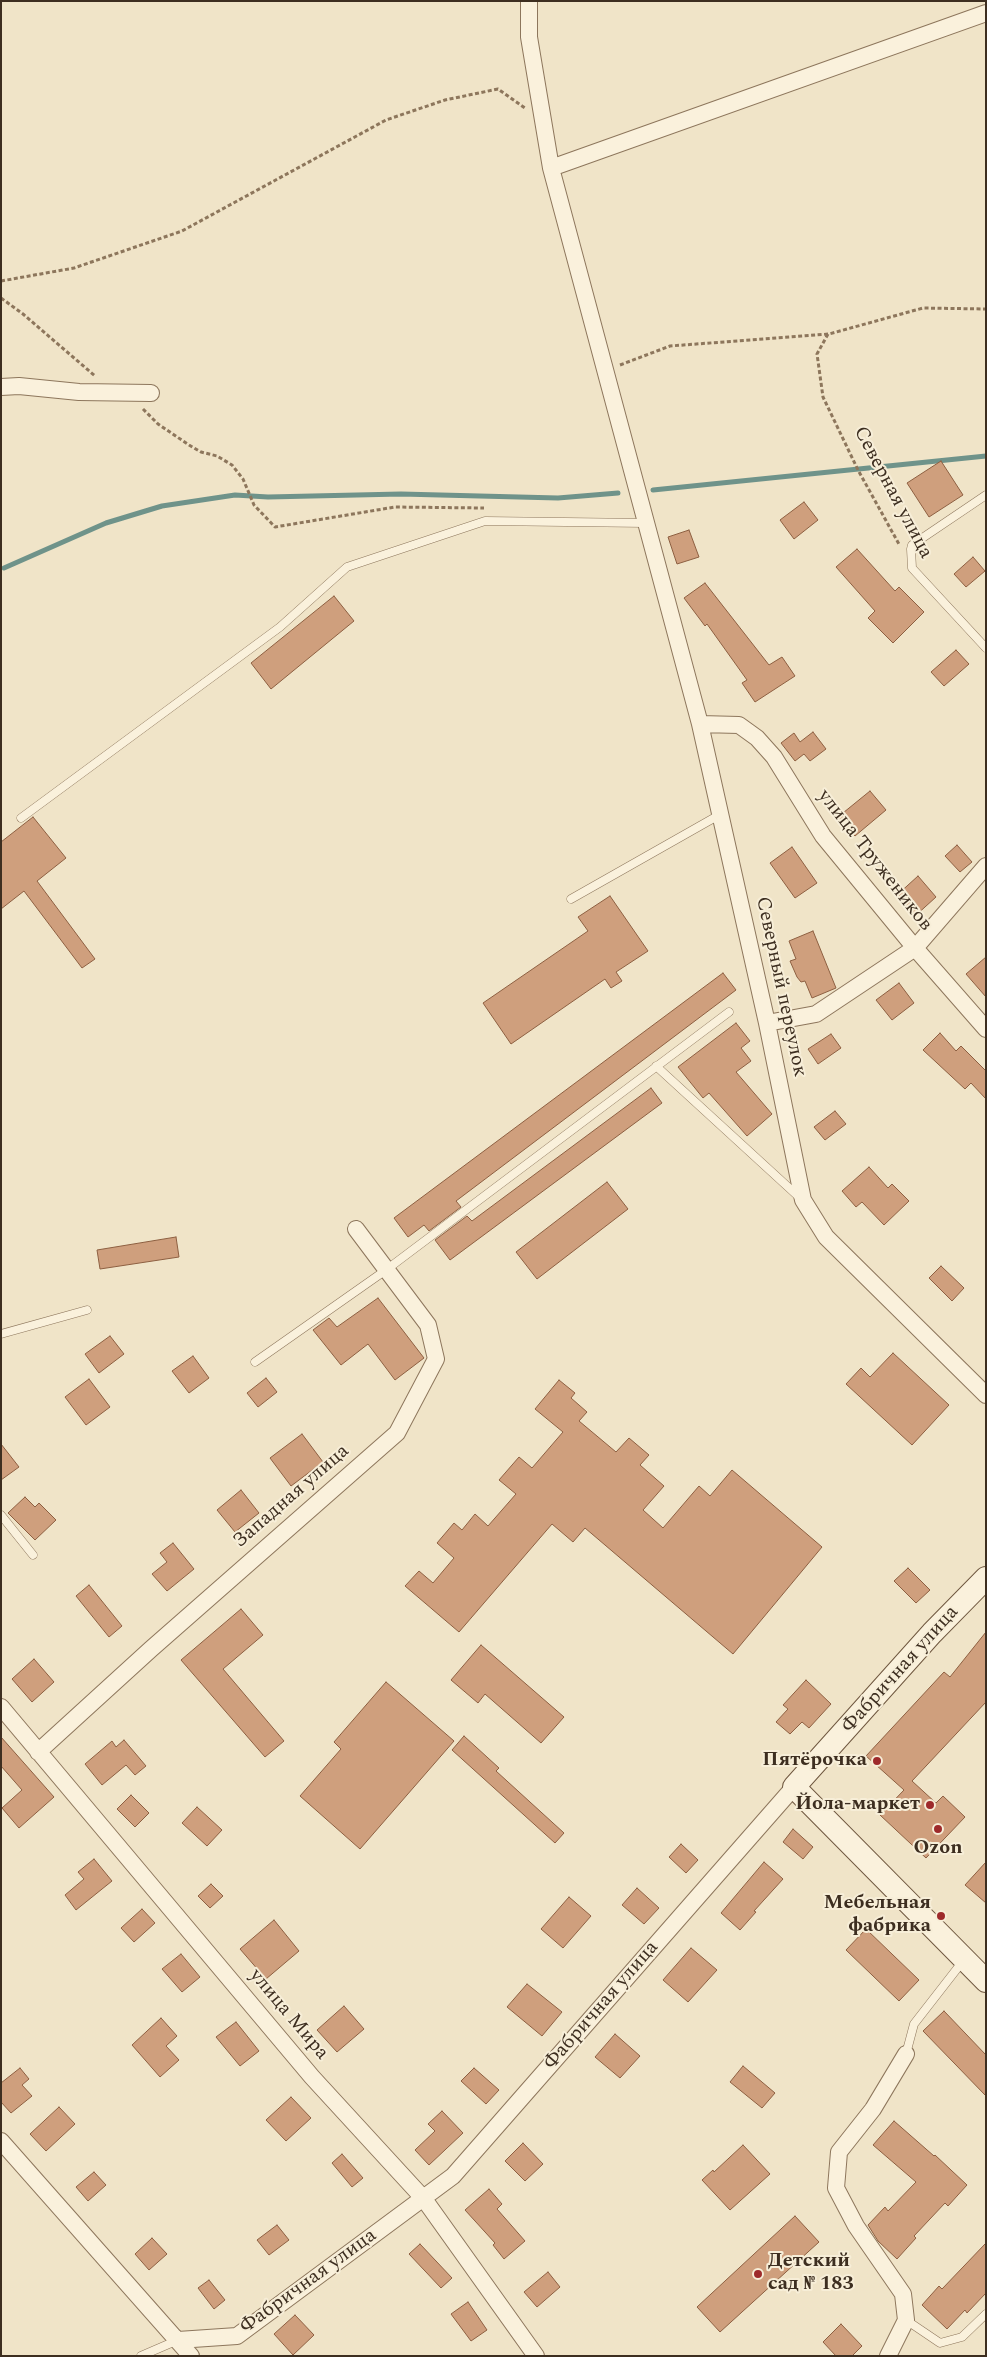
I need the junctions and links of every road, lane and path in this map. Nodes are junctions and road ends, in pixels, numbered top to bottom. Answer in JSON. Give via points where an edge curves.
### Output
{"nodes":[{"id":1,"x":529,"y":1,"type":"edge"},
{"id":2,"x":986,"y":13,"type":"edge"},
{"id":3,"x":543,"y":122,"type":"junction"},
{"id":4,"x":551,"y":168,"type":"junction"},
{"id":5,"x":1,"y":281,"type":"edge"},
{"id":6,"x":1,"y":298,"type":"edge"},
{"id":7,"x":986,"y":309,"type":"edge"},
{"id":8,"x":829,"y":334,"type":"junction"},
{"id":9,"x":606,"y":371,"type":"junction"},
{"id":10,"x":1,"y":387,"type":"edge"},
{"id":11,"x":119,"y":393,"type":"junction"},
{"id":12,"x":151,"y":393,"type":"dead end"},
{"id":13,"x":986,"y":495,"type":"edge"},
{"id":14,"x":488,"y":508,"type":"dead end"},
{"id":15,"x":646,"y":523,"type":"junction"},
{"id":16,"x":912,"y":568,"type":"junction"},
{"id":17,"x":986,"y":648,"type":"edge"},
{"id":18,"x":700,"y":724,"type":"junction"},
{"id":19,"x":720,"y":814,"type":"junction"},
{"id":20,"x":21,"y":818,"type":"dead end"},
{"id":21,"x":986,"y":866,"type":"edge"},
{"id":22,"x":571,"y":899,"type":"dead end"},
{"id":23,"x":915,"y":948,"type":"junction"},
{"id":24,"x":730,"y":1012,"type":"dead end"},
{"id":25,"x":767,"y":1023,"type":"junction"},
{"id":26,"x":986,"y":1029,"type":"edge"},
{"id":27,"x":656,"y":1066,"type":"junction"},
{"id":28,"x":803,"y":1200,"type":"junction"},
{"id":29,"x":356,"y":1229,"type":"dead end"},
{"id":30,"x":386,"y":1270,"type":"junction"},
{"id":31,"x":87,"y":1310,"type":"dead end"},
{"id":32,"x":1,"y":1334,"type":"edge"},
{"id":33,"x":255,"y":1362,"type":"dead end"},
{"id":34,"x":986,"y":1395,"type":"edge"},
{"id":35,"x":1,"y":1515,"type":"edge"},
{"id":36,"x":33,"y":1555,"type":"dead end"},
{"id":37,"x":986,"y":1578,"type":"edge"},
{"id":38,"x":1,"y":1707,"type":"edge"},
{"id":39,"x":38,"y":1752,"type":"junction"},
{"id":40,"x":794,"y":1787,"type":"junction"},
{"id":41,"x":964,"y":1959,"type":"junction"},
{"id":42,"x":986,"y":1981,"type":"edge"},
{"id":43,"x":906,"y":2054,"type":"joint"},
{"id":44,"x":1,"y":2141,"type":"edge"},
{"id":45,"x":424,"y":2199,"type":"junction"},
{"id":46,"x":986,"y":2314,"type":"edge"},
{"id":47,"x":906,"y":2320,"type":"junction"},
{"id":48,"x":178,"y":2340,"type":"junction"},
{"id":49,"x":141,"y":2356,"type":"edge"},
{"id":50,"x":191,"y":2356,"type":"edge"},
{"id":51,"x":536,"y":2356,"type":"edge"},
{"id":52,"x":888,"y":2356,"type":"edge"}],
"edges":[{"from":1,"to":3,"type":"street","name":"Северный переулок","via":[[529,37]]},
{"from":2,"to":4,"type":"street"},
{"from":3,"to":4,"type":"street","name":"Северный переулок"},
{"from":3,"to":5,"type":"path","via":[[498,89],[445,100],[386,120],[182,230],[74,268]]},
{"from":4,"to":9,"type":"street","name":"Северный переулок"},
{"from":6,"to":11,"type":"path"},
{"from":7,"to":8,"type":"path","via":[[923,308]]},
{"from":8,"to":9,"type":"path","via":[[670,346]]},
{"from":8,"to":16,"type":"path","name":"Северная улица","via":[[817,354],[824,397],[858,470]]},
{"from":9,"to":15,"type":"street","name":"Северный переулок"},
{"from":10,"to":11,"type":"street"},
{"from":11,"to":12,"type":"street"},
{"from":11,"to":14,"type":"path","via":[[136,402],[158,424],[189,445],[232,466],[243,479],[254,505],[275,527],[395,507]]},
{"from":13,"to":16,"type":"lane","via":[[912,545]]},
{"from":15,"to":18,"type":"street","name":"Северный переулок"},
{"from":15,"to":20,"type":"lane","via":[[485,521],[347,567],[280,627]]},
{"from":16,"to":17,"type":"lane","name":"Северная улица"},
{"from":18,"to":19,"type":"street","name":"Северный переулок"},
{"from":18,"to":23,"type":"street","name":"улица Тружеников","via":[[739,725],[756,738],[774,757],[823,836]]},
{"from":19,"to":22,"type":"lane"},
{"from":19,"to":25,"type":"street","name":"Северный переулок"},
{"from":21,"to":23,"type":"street"},
{"from":23,"to":25,"type":"street","via":[[816,1014]]},
{"from":23,"to":26,"type":"street","name":"улица Тружеников"},
{"from":24,"to":27,"type":"lane"},
{"from":25,"to":28,"type":"street","name":"Северный переулок"},
{"from":27,"to":28,"type":"lane"},
{"from":27,"to":30,"type":"lane"},
{"from":28,"to":34,"type":"street","name":"Северный переулок","via":[[826,1237]]},
{"from":29,"to":30,"type":"street","name":"Западная улица"},
{"from":30,"to":33,"type":"lane"},
{"from":30,"to":39,"type":"street","name":"Западная улица","via":[[428,1325],[436,1360],[396,1433]]},
{"from":31,"to":32,"type":"lane"},
{"from":35,"to":36,"type":"lane"},
{"from":37,"to":40,"type":"street","name":"Фабричная улица","via":[[932,1633]]},
{"from":38,"to":39,"type":"street","name":"улица Мира"},
{"from":39,"to":45,"type":"street","name":"улица Мира","via":[[312,2077]]},
{"from":40,"to":41,"type":"street"},
{"from":40,"to":45,"type":"street","name":"Фабричная улица","via":[[453,2176]]},
{"from":41,"to":42,"type":"street"},
{"from":41,"to":43,"type":"lane","via":[[914,2024]]},
{"from":43,"to":47,"type":"street","via":[[873,2109],[839,2152],[836,2188],[856,2226],[902,2294]]},
{"from":44,"to":48,"type":"street"},
{"from":45,"to":48,"type":"street","name":"Фабричная улица","via":[[236,2336]]},
{"from":45,"to":51,"type":"street","name":"улица Мира"},
{"from":46,"to":47,"type":"lane","via":[[962,2337],[940,2343]]},
{"from":47,"to":52,"type":"street"},
{"from":48,"to":49,"type":"lane"},
{"from":48,"to":50,"type":"street"}]}
